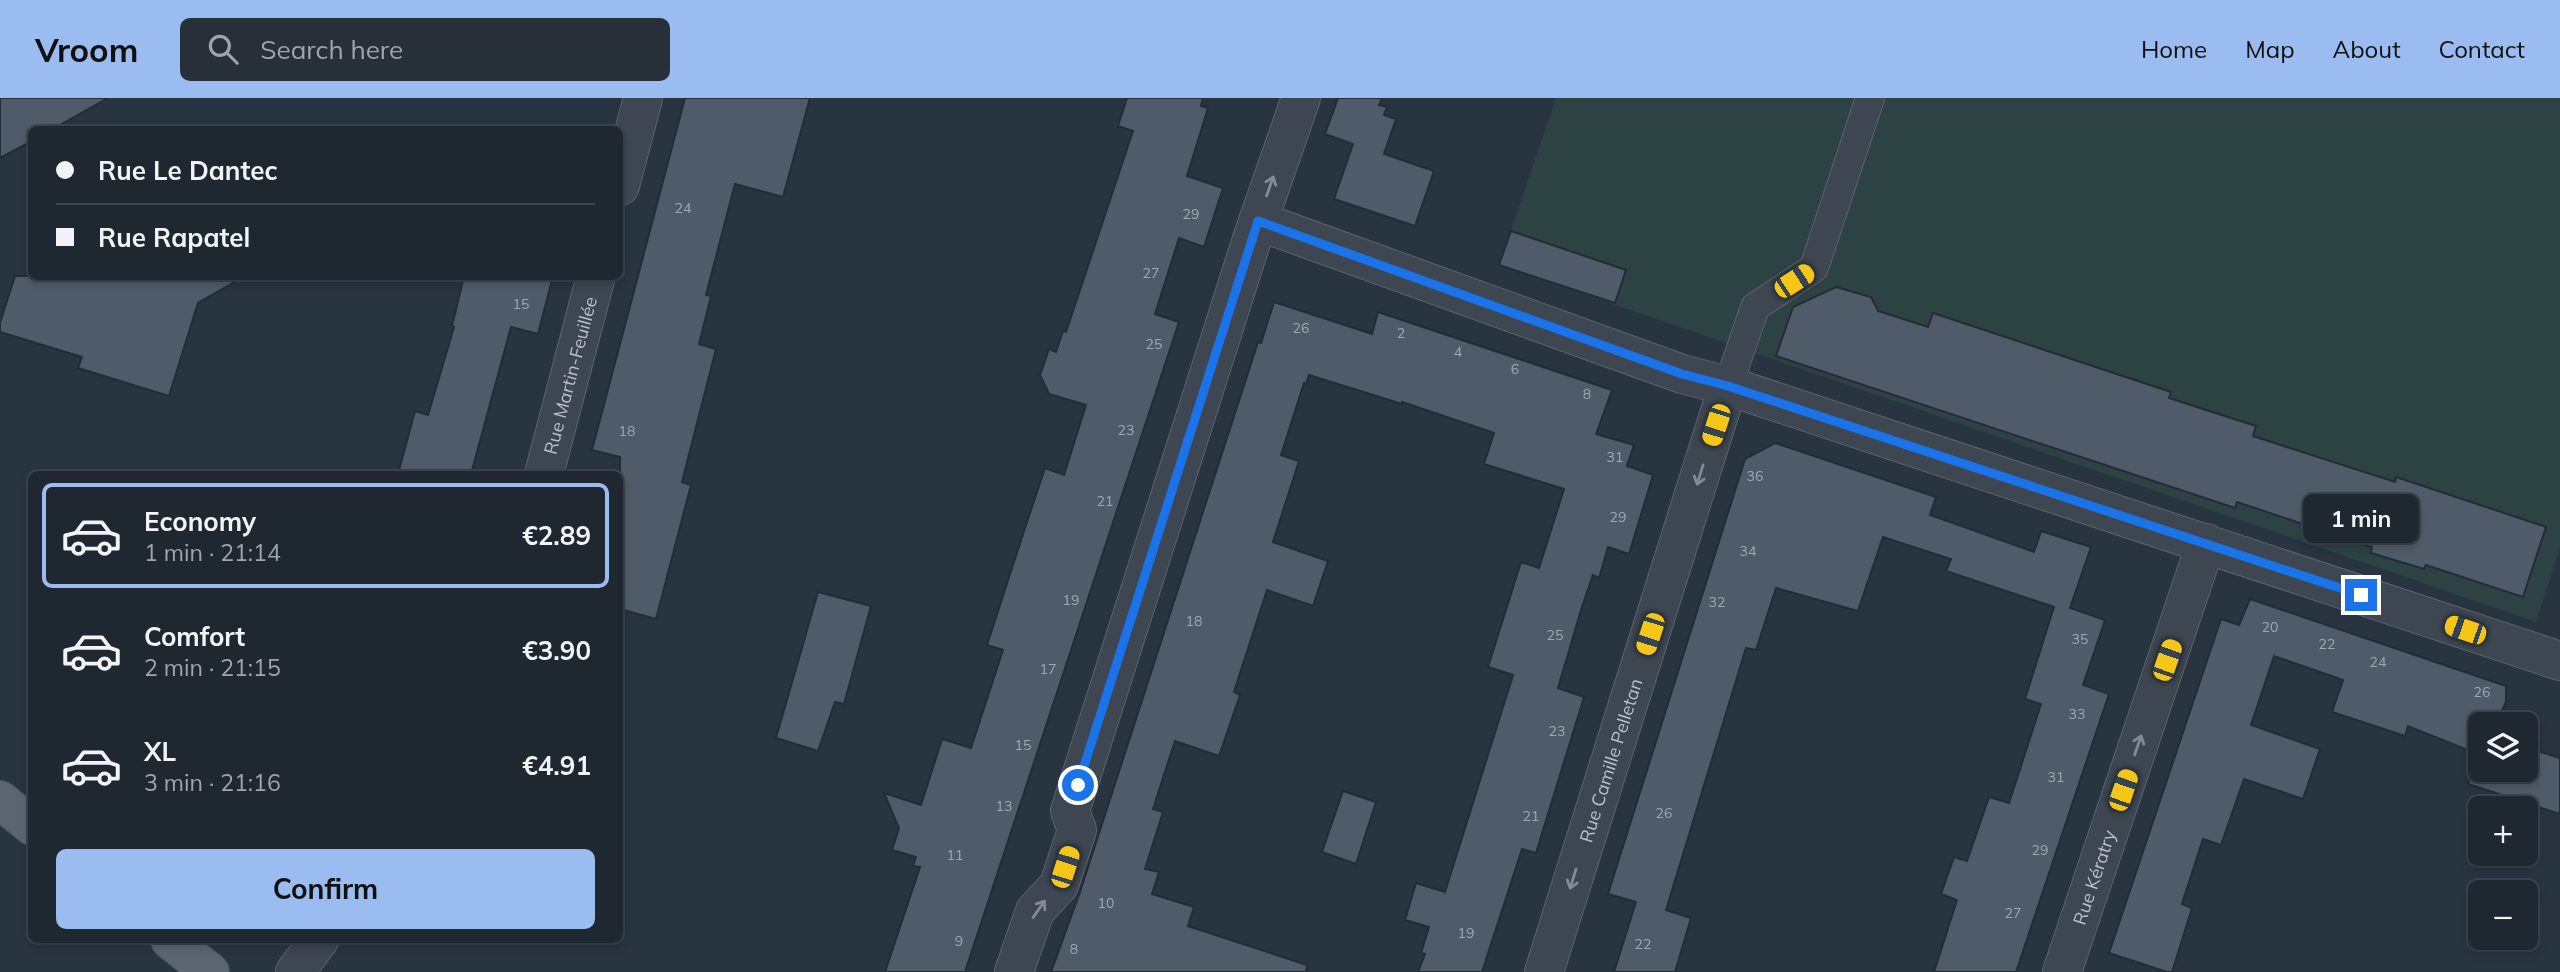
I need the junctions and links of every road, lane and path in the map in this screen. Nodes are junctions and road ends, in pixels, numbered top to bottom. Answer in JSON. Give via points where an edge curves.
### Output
{"nodes":[{"id":1,"x":643,"y":98,"type":"edge"},
{"id":2,"x":1301,"y":98,"type":"edge"},
{"id":3,"x":1870,"y":98,"type":"edge"},
{"id":4,"x":623,"y":175,"type":"edge"},
{"id":5,"x":1258,"y":221,"type":"junction"},
{"id":6,"x":595,"y":280,"type":"edge"},
{"id":7,"x":1728,"y":386,"type":"junction"},
{"id":8,"x":545,"y":471,"type":"edge"},
{"id":9,"x":2206,"y":542,"type":"junction"},
{"id":10,"x":2560,"y":661,"type":"edge"},
{"id":11,"x":0,"y":800,"type":"edge"},
{"id":12,"x":28,"y":824,"type":"edge"},
{"id":13,"x":174,"y":943,"type":"edge"},
{"id":14,"x":317,"y":943,"type":"edge"},
{"id":15,"x":210,"y":972,"type":"edge"},
{"id":16,"x":295,"y":972,"type":"edge"},
{"id":17,"x":1014,"y":972,"type":"edge"},
{"id":18,"x":1544,"y":972,"type":"edge"},
{"id":19,"x":2062,"y":972,"type":"edge"}],
"edges":[{"from":1,"to":4,"type":"street"},
{"from":5,"to":2,"type":"street","one_way":true},
{"from":3,"to":7,"type":"lane","via":[[1814,268],[1755,307]]},
{"from":5,"to":7,"type":"street","via":[[1682,374]]},
{"from":17,"to":5,"type":"street","one_way":true,"via":[[1035,911],[1059,885],[1077,830],[1070,811]]},
{"from":6,"to":8,"type":"street","name":"Rue Martin-Feuillée"},
{"from":7,"to":9,"type":"street"},
{"from":7,"to":18,"type":"street","name":"Rue Camille Pelletan","one_way":true},
{"from":9,"to":10,"type":"street"},
{"from":19,"to":9,"type":"street","name":"Rue Kératry","one_way":true},
{"from":11,"to":12,"type":"main road"},
{"from":13,"to":15,"type":"main road"},
{"from":14,"to":16,"type":"street"}]}
